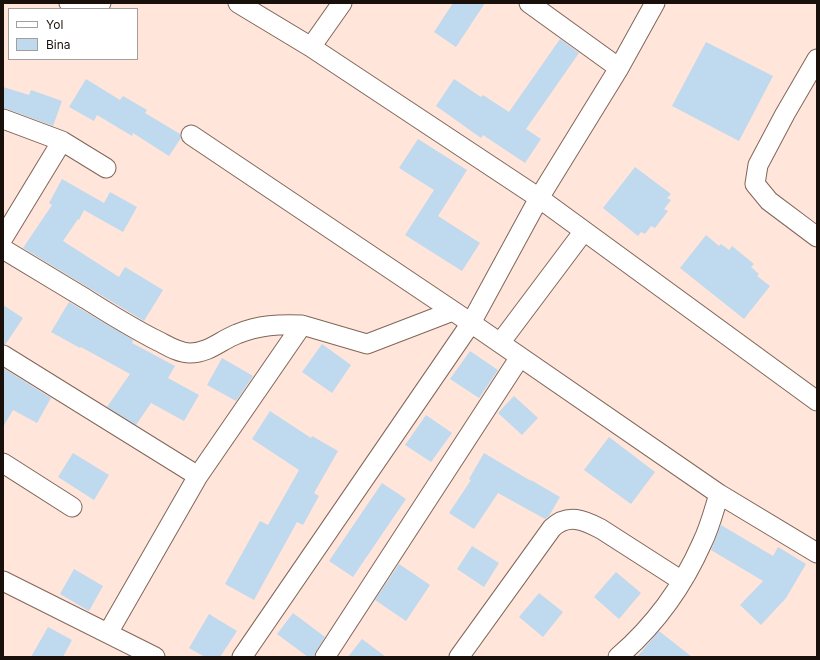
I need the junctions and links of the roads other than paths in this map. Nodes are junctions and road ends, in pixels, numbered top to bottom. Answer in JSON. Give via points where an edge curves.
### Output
{"nodes":[{"id":1,"x":69,"y":3,"type":"edge"},
{"id":2,"x":238,"y":3,"type":"edge"},
{"id":3,"x":342,"y":3,"type":"edge"},
{"id":4,"x":529,"y":3,"type":"edge"},
{"id":5,"x":655,"y":3,"type":"edge"},
{"id":6,"x":79,"y":8,"type":"edge"},
{"id":7,"x":311,"y":46,"type":"junction"},
{"id":8,"x":817,"y":59,"type":"edge"},
{"id":9,"x":619,"y":68,"type":"junction"},
{"id":10,"x":3,"y":119,"type":"edge"},
{"id":11,"x":191,"y":135,"type":"dead end"},
{"id":12,"x":62,"y":141,"type":"junction"},
{"id":13,"x":106,"y":168,"type":"dead end"},
{"id":14,"x":539,"y":198,"type":"junction"},
{"id":15,"x":584,"y":231,"type":"junction"},
{"id":16,"x":817,"y":237,"type":"edge"},
{"id":17,"x":3,"y":238,"type":"edge"},
{"id":18,"x":3,"y":249,"type":"edge"},
{"id":19,"x":453,"y":310,"type":"junction"},
{"id":20,"x":471,"y":323,"type":"junction"},
{"id":21,"x":302,"y":326,"type":"junction"},
{"id":22,"x":500,"y":343,"type":"junction"},
{"id":23,"x":3,"y":355,"type":"edge"},
{"id":24,"x":520,"y":357,"type":"junction"},
{"id":25,"x":817,"y":401,"type":"edge"},
{"id":26,"x":3,"y":463,"type":"edge"},
{"id":27,"x":198,"y":476,"type":"junction"},
{"id":28,"x":720,"y":494,"type":"junction"},
{"id":29,"x":72,"y":507,"type":"dead end"},
{"id":30,"x":817,"y":553,"type":"edge"},
{"id":31,"x":3,"y":581,"type":"edge"},
{"id":32,"x":682,"y":581,"type":"junction"},
{"id":33,"x":108,"y":633,"type":"junction"},
{"id":34,"x":155,"y":657,"type":"edge"},
{"id":35,"x":242,"y":657,"type":"edge"},
{"id":36,"x":325,"y":657,"type":"edge"},
{"id":37,"x":459,"y":657,"type":"edge"},
{"id":38,"x":618,"y":657,"type":"edge"}],
"edges":[{"from":1,"to":6,"type":"street"},
{"from":2,"to":7,"type":"street"},
{"from":3,"to":7,"type":"street"},
{"from":4,"to":9,"type":"street"},
{"from":5,"to":9,"type":"street"},
{"from":7,"to":14,"type":"street"},
{"from":8,"to":16,"type":"street","via":[[758,165],[755,184],[769,201]]},
{"from":9,"to":14,"type":"street"},
{"from":10,"to":12,"type":"street"},
{"from":11,"to":19,"type":"street"},
{"from":12,"to":13,"type":"street"},
{"from":12,"to":17,"type":"street"},
{"from":14,"to":15,"type":"street"},
{"from":14,"to":20,"type":"street"},
{"from":15,"to":22,"type":"street"},
{"from":15,"to":25,"type":"street"},
{"from":18,"to":21,"type":"street","via":[[134,328],[179,351],[189,353],[207,350],[252,328],[285,324]]},
{"from":19,"to":20,"type":"street"},
{"from":19,"to":21,"type":"street","via":[[367,344]]},
{"from":20,"to":22,"type":"street"},
{"from":20,"to":35,"type":"street"},
{"from":21,"to":27,"type":"street"},
{"from":22,"to":24,"type":"street"},
{"from":23,"to":27,"type":"street"},
{"from":24,"to":28,"type":"street"},
{"from":24,"to":36,"type":"street"},
{"from":26,"to":29,"type":"street"},
{"from":27,"to":33,"type":"street"},
{"from":28,"to":30,"type":"street"},
{"from":28,"to":32,"type":"street","via":[[703,542]]},
{"from":31,"to":33,"type":"street"},
{"from":32,"to":37,"type":"street","via":[[590,523],[565,520],[552,528]]},
{"from":32,"to":38,"type":"street","via":[[664,609]]},
{"from":33,"to":34,"type":"street"}]}
